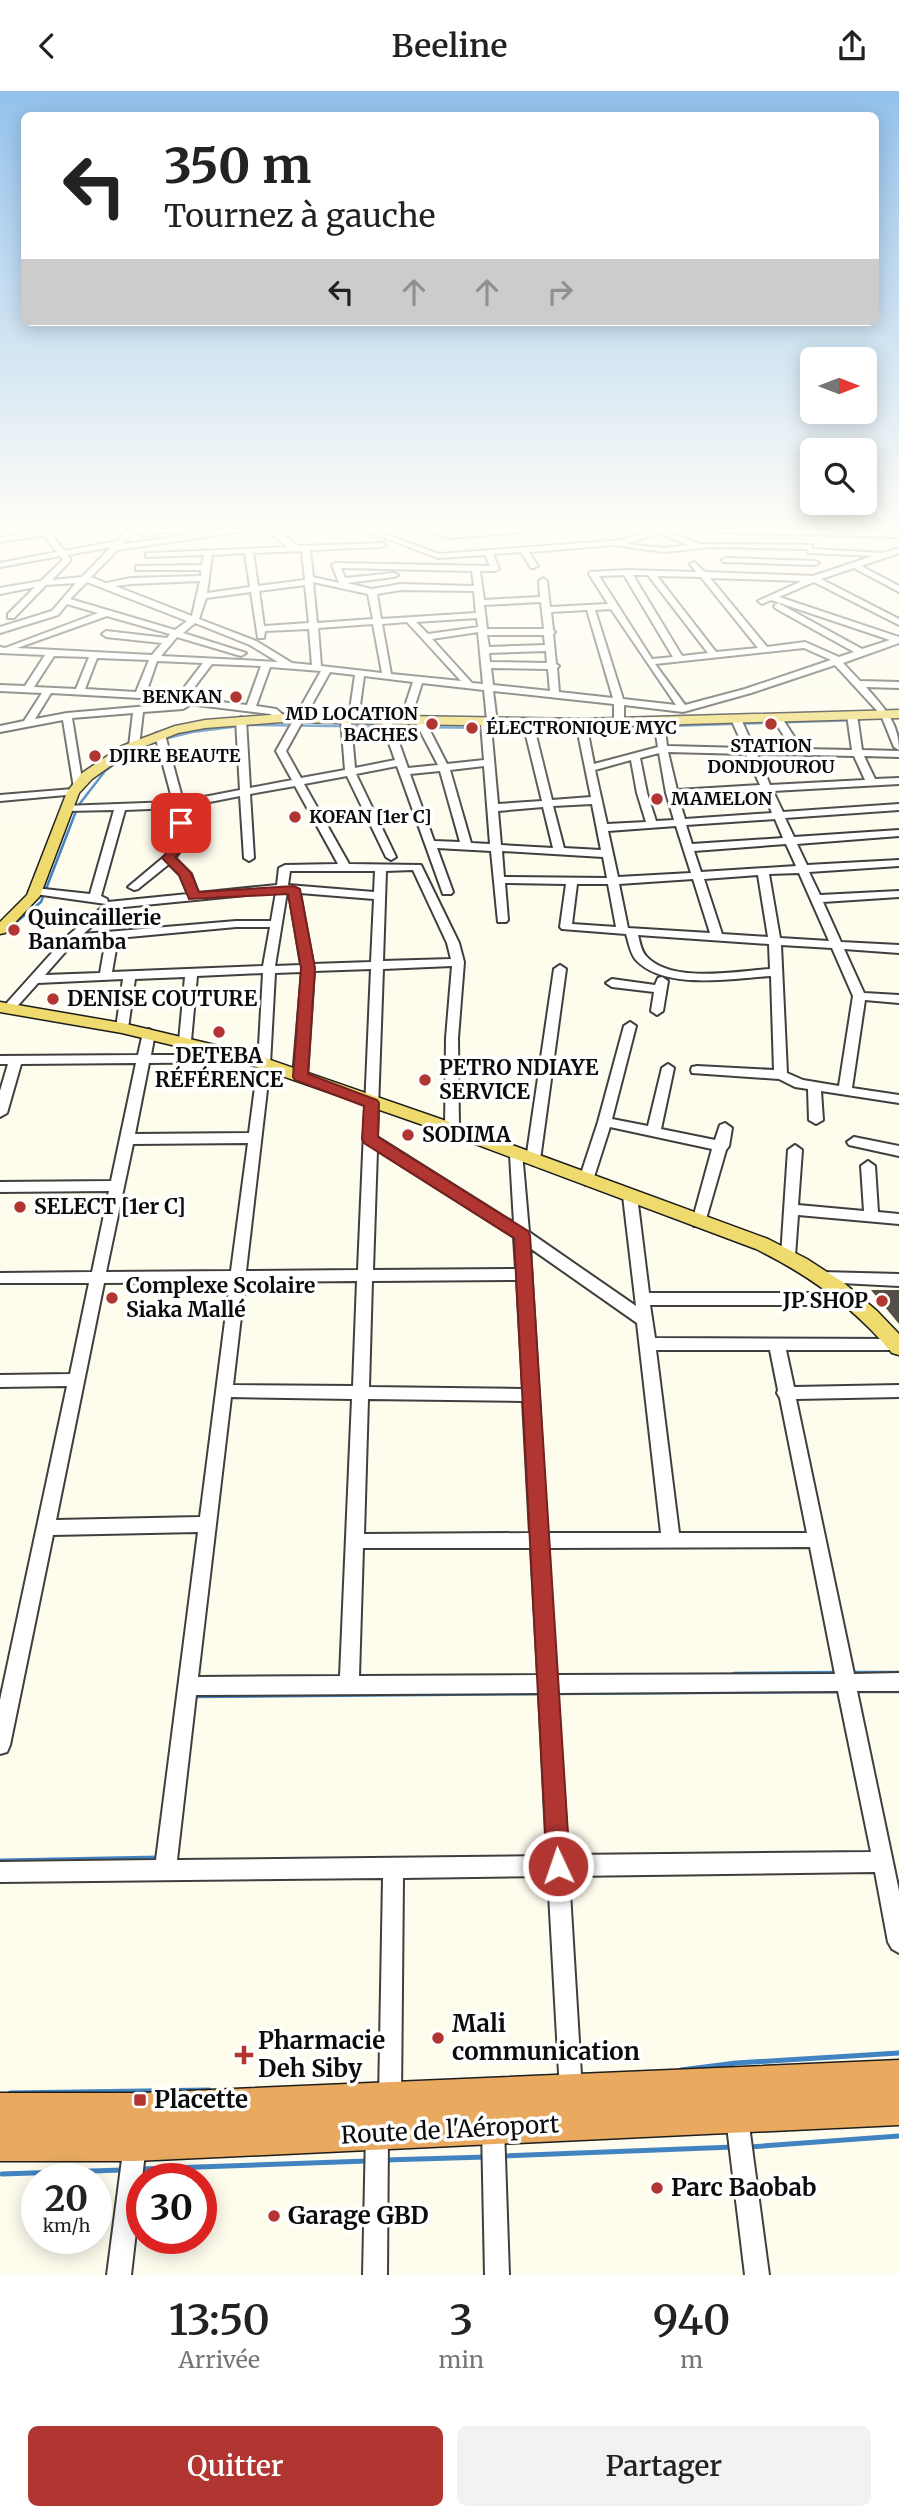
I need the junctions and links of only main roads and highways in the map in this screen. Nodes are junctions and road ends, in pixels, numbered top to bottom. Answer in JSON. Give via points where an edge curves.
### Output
{"nodes":[{"id":1,"x":899,"y":714,"type":"edge"},
{"id":2,"x":6,"y":919,"type":"edge"},
{"id":3,"x":0,"y":930,"type":"edge"},
{"id":4,"x":4,"y":1008,"type":"edge"},
{"id":5,"x":897,"y":1346,"type":"edge"},
{"id":6,"x":899,"y":2077,"type":"edge"},
{"id":7,"x":899,"y":2108,"type":"edge"},
{"id":8,"x":0,"y":2110,"type":"edge"},
{"id":9,"x":0,"y":2144,"type":"edge"}],
"edges":[{"from":1,"to":2,"type":"main road","via":[[736,719],[682,715],[659,722],[619,723],[282,718],[205,724],[134,746],[102,765],[76,789],[35,891]]},
{"from":2,"to":3,"type":"main road"},
{"from":4,"to":5,"type":"main road","via":[[149,1033],[247,1058],[452,1129],[789,1256],[850,1299]]},
{"from":6,"to":8,"type":"highway","name":"Route de l'Aéroport","via":[[141,2110]]},
{"from":7,"to":9,"type":"highway","name":"Route de l'Aéroport","via":[[135,2144]]}]}
